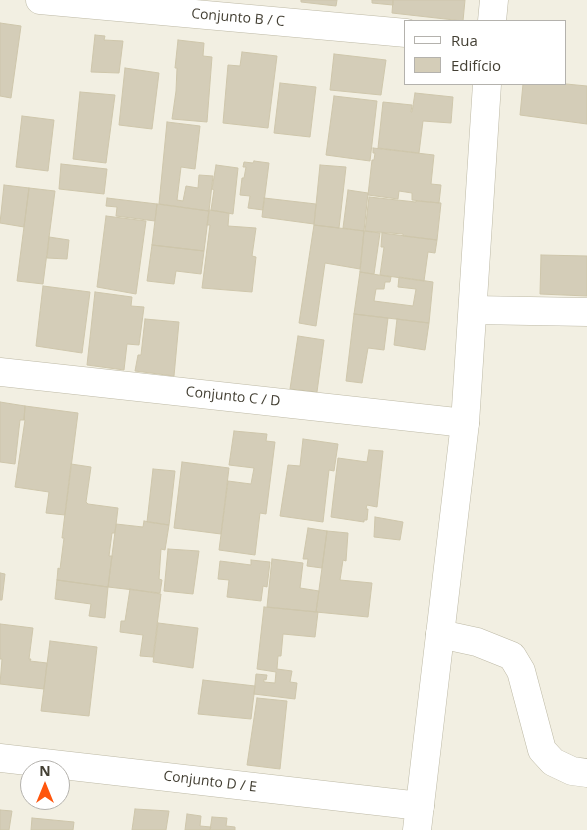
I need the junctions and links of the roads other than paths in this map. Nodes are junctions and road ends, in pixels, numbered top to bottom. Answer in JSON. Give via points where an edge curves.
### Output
{"nodes":[{"id":1,"x":40,"y":0,"type":"edge"},
{"id":2,"x":494,"y":0,"type":"edge"},
{"id":3,"x":492,"y":20,"type":"edge"},
{"id":4,"x":404,"y":33,"type":"edge"},
{"id":5,"x":487,"y":85,"type":"edge"},
{"id":6,"x":472,"y":310,"type":"junction"},
{"id":7,"x":587,"y":312,"type":"edge"},
{"id":8,"x":0,"y":372,"type":"edge"},
{"id":9,"x":465,"y":423,"type":"junction"},
{"id":10,"x":440,"y":634,"type":"junction"},
{"id":11,"x":0,"y":758,"type":"edge"},
{"id":12,"x":587,"y":773,"type":"edge"},
{"id":13,"x":419,"y":818,"type":"edge"}],
"edges":[{"from":1,"to":4,"type":"street","name":"Conjunto B / C"},
{"from":2,"to":3,"type":"street"},
{"from":5,"to":6,"type":"street"},
{"from":6,"to":7,"type":"street"},
{"from":6,"to":9,"type":"street"},
{"from":8,"to":9,"type":"street","name":"Conjunto C / D"},
{"from":9,"to":10,"type":"street"},
{"from":10,"to":12,"type":"street","via":[[476,642],[512,656],[521,671],[542,750],[553,762],[572,771]]},
{"from":10,"to":13,"type":"street"},
{"from":11,"to":13,"type":"street","name":"Conjunto D / E"}]}
